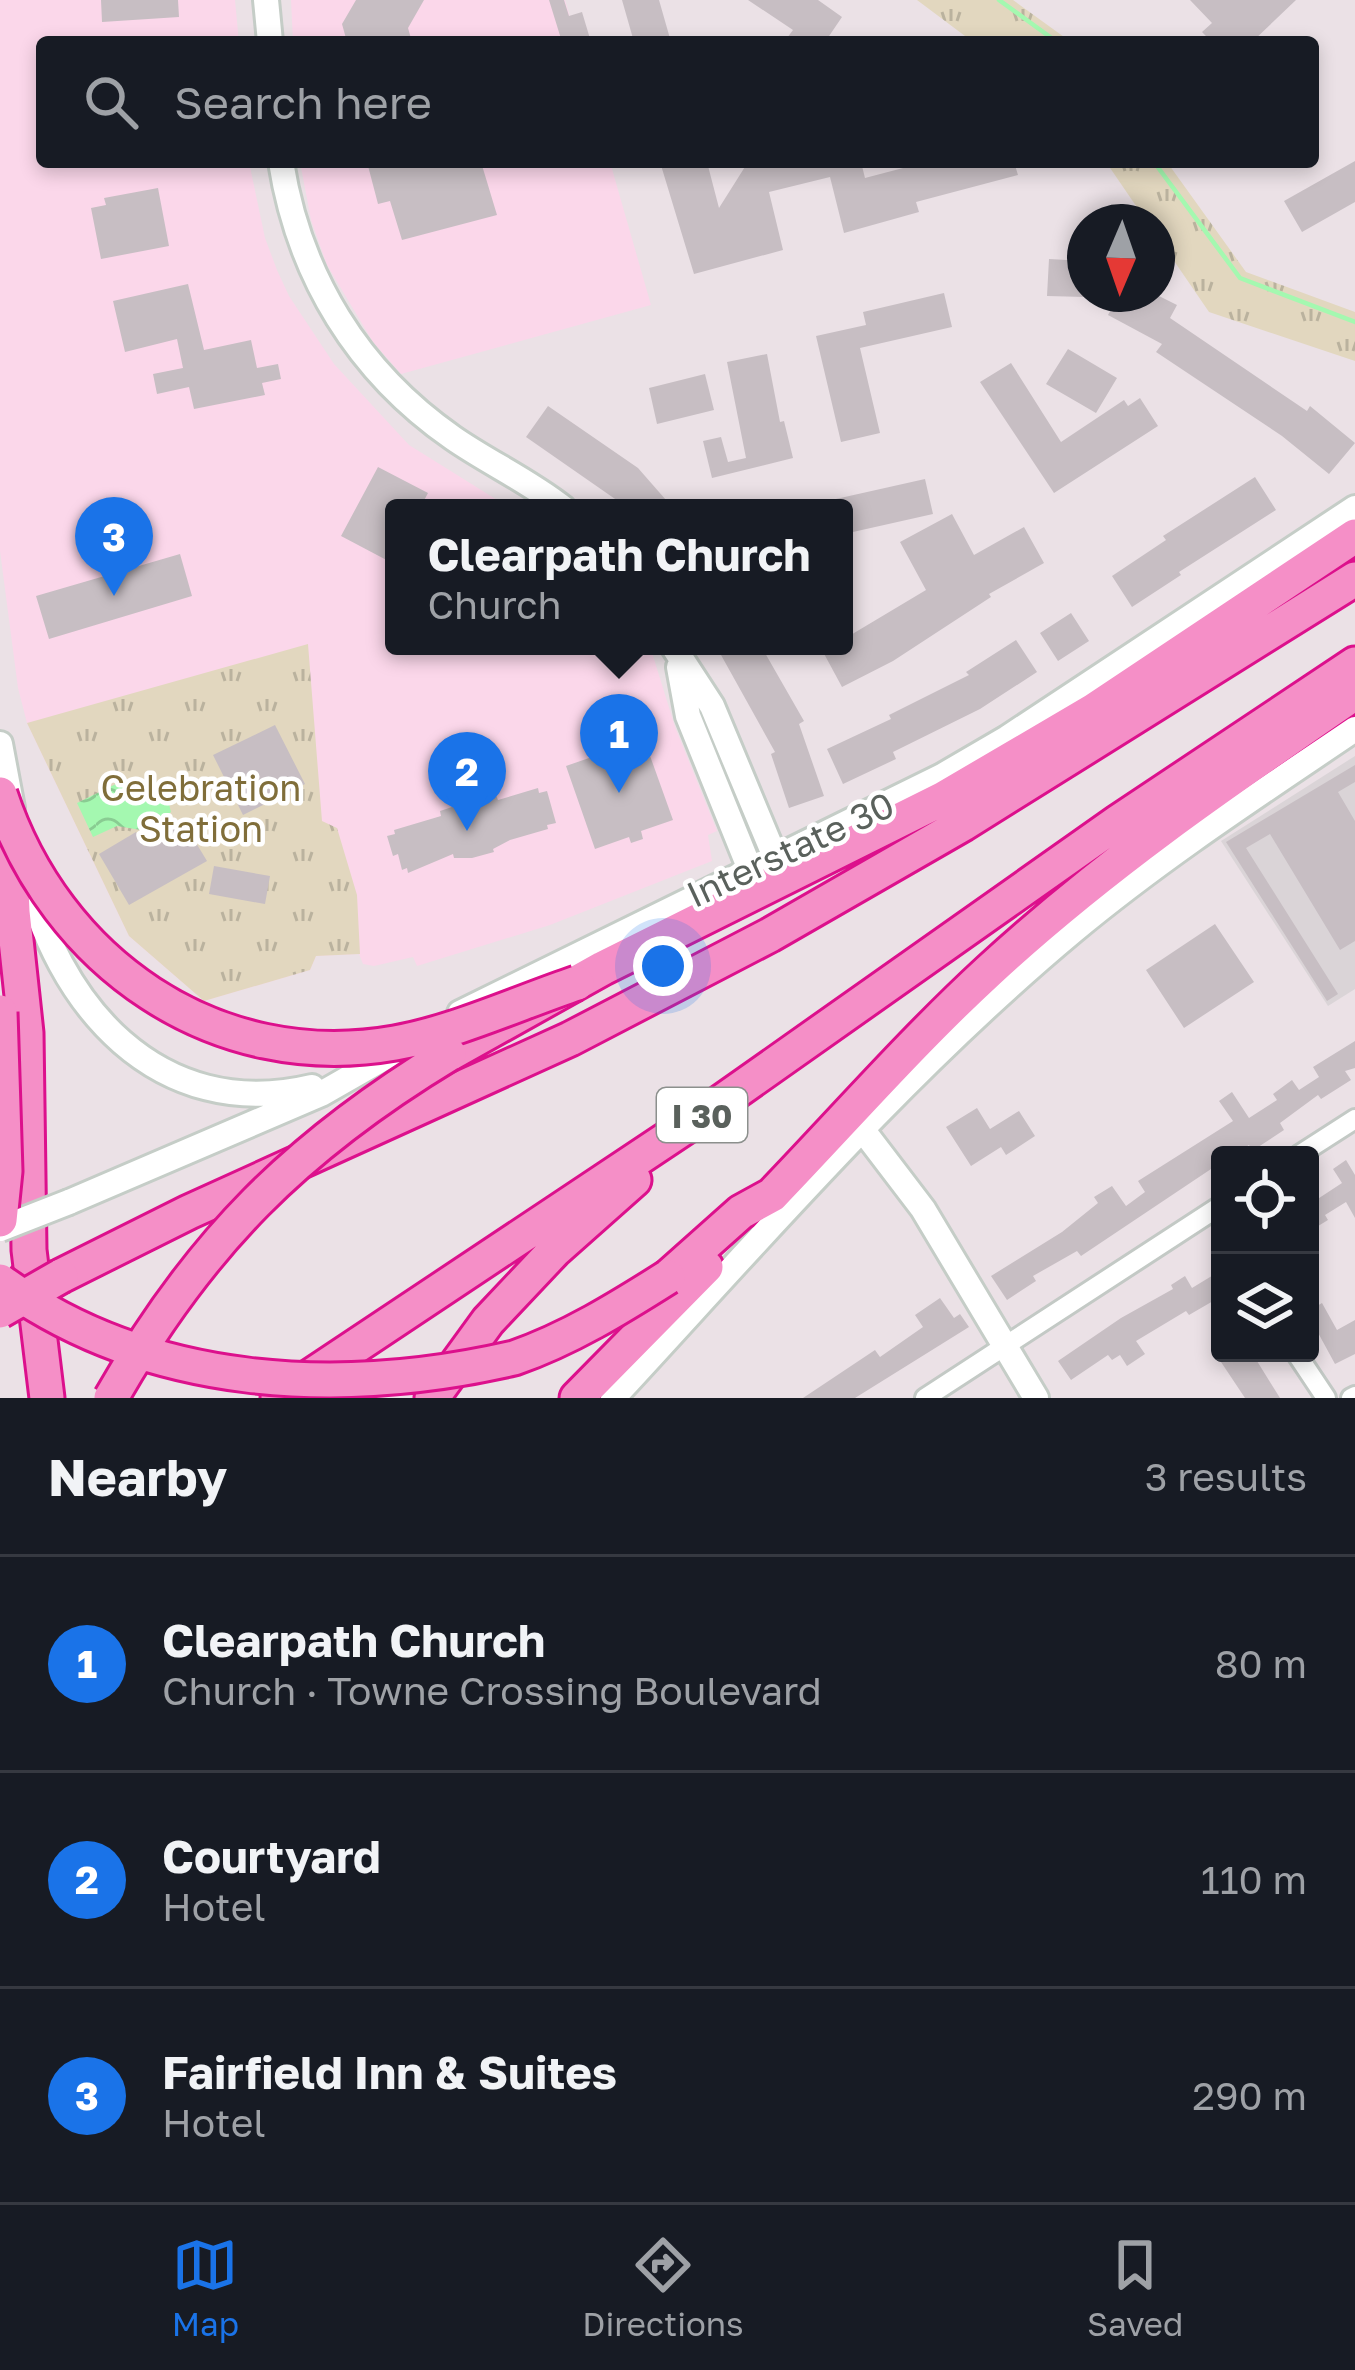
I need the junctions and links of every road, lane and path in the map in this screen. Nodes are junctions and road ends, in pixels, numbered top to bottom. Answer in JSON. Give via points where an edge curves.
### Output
{"nodes":[{"id":1,"x":266,"y":0,"type":"edge"},
{"id":2,"x":269,"y":36,"type":"edge"},
{"id":3,"x":282,"y":168,"type":"edge"},
{"id":4,"x":549,"y":499,"type":"edge"},
{"id":5,"x":1355,"y":508,"type":"edge"},
{"id":6,"x":1355,"y":536,"type":"edge"},
{"id":7,"x":1355,"y":579,"type":"edge"},
{"id":8,"x":675,"y":655,"type":"edge"},
{"id":9,"x":679,"y":655,"type":"edge"},
{"id":10,"x":1355,"y":664,"type":"edge"},
{"id":11,"x":1355,"y":693,"type":"edge"},
{"id":12,"x":1355,"y":729,"type":"edge"},
{"id":13,"x":0,"y":745,"type":"edge"},
{"id":14,"x":4,"y":790,"type":"edge"},
{"id":15,"x":785,"y":864,"type":"junction"},
{"id":16,"x":749,"y":867,"type":"junction"},
{"id":17,"x":577,"y":983,"type":"junction"},
{"id":18,"x":0,"y":1012,"type":"edge"},
{"id":19,"x":355,"y":1077,"type":"junction"},
{"id":20,"x":725,"y":1099,"type":"junction"},
{"id":21,"x":1355,"y":1119,"type":"edge"},
{"id":22,"x":862,"y":1129,"type":"junction"},
{"id":23,"x":1313,"y":1146,"type":"edge"},
{"id":24,"x":0,"y":1154,"type":"edge"},
{"id":25,"x":772,"y":1195,"type":"junction"},
{"id":26,"x":1211,"y":1220,"type":"edge"},
{"id":27,"x":0,"y":1224,"type":"edge"},
{"id":28,"x":29,"y":1250,"type":"junction"},
{"id":29,"x":0,"y":1281,"type":"edge"},
{"id":30,"x":0,"y":1311,"type":"edge"},
{"id":31,"x":1003,"y":1347,"type":"junction"},
{"id":32,"x":1302,"y":1362,"type":"edge"},
{"id":33,"x":47,"y":1398,"type":"edge"},
{"id":34,"x":111,"y":1398,"type":"edge"},
{"id":35,"x":278,"y":1398,"type":"edge"},
{"id":36,"x":433,"y":1398,"type":"edge"},
{"id":37,"x":577,"y":1398,"type":"edge"},
{"id":38,"x":613,"y":1398,"type":"edge"},
{"id":39,"x":925,"y":1398,"type":"edge"},
{"id":40,"x":1036,"y":1398,"type":"edge"},
{"id":41,"x":1326,"y":1398,"type":"edge"}],
"edges":[{"from":1,"to":2,"type":"main road"},
{"from":3,"to":4,"type":"main road","via":[[314,277],[364,357],[437,427]]},
{"from":5,"to":15,"type":"main road","name":"Interstate 30","via":[[1006,738]]},
{"from":6,"to":15,"type":"highway","via":[[1094,710],[944,798]]},
{"from":7,"to":30,"type":"highway","bridge":true,"via":[[770,935],[570,1040],[189,1212]]},
{"from":8,"to":16,"type":"main road","via":[[688,716]]},
{"from":9,"to":15,"type":"main road","via":[[712,706]]},
{"from":10,"to":20,"type":"highway","number":"I 30"},
{"from":11,"to":25,"type":"highway","via":[[1142,841],[1058,910]]},
{"from":12,"to":22,"type":"main road","via":[[1070,934]]},
{"from":13,"to":14,"type":"main road"},
{"from":14,"to":17,"type":"highway","bridge":true,"via":[[32,872],[68,924],[156,999],[245,1036],[341,1048],[397,1042]]},
{"from":14,"to":19,"type":"main road","via":[[51,948],[123,1044],[171,1075],[235,1093]]},
{"from":14,"to":28,"type":"highway","via":[[26,1033]]},
{"from":15,"to":16,"type":"main road","name":"Interstate 30"},
{"from":15,"to":17,"type":"highway"},
{"from":16,"to":19,"type":"main road","name":"Interstate 30","via":[[449,1018]]},
{"from":17,"to":34,"type":"highway","bridge":true,"via":[[376,1098],[286,1170],[166,1307]]},
{"from":18,"to":27,"type":"highway","bridge":true},
{"from":19,"to":27,"type":"main road","name":"Interstate 30","bridge":true,"via":[[69,1202]]},
{"from":20,"to":35,"type":"highway","number":"I 30"},
{"from":20,"to":36,"type":"highway","via":[[554,1251],[488,1321]]},
{"from":21,"to":23,"type":"street"},
{"from":22,"to":31,"type":"main road","via":[[923,1209]]},
{"from":22,"to":38,"type":"main road"},
{"from":24,"to":28,"type":"highway"},
{"from":25,"to":29,"type":"highway","bridge":true,"via":[[598,1320],[514,1359],[416,1383],[253,1385],[157,1364]]},
{"from":25,"to":37,"type":"highway"},
{"from":26,"to":31,"type":"street"},
{"from":28,"to":33,"type":"highway"},
{"from":31,"to":39,"type":"street"},
{"from":31,"to":40,"type":"main road"},
{"from":32,"to":41,"type":"street"}]}
